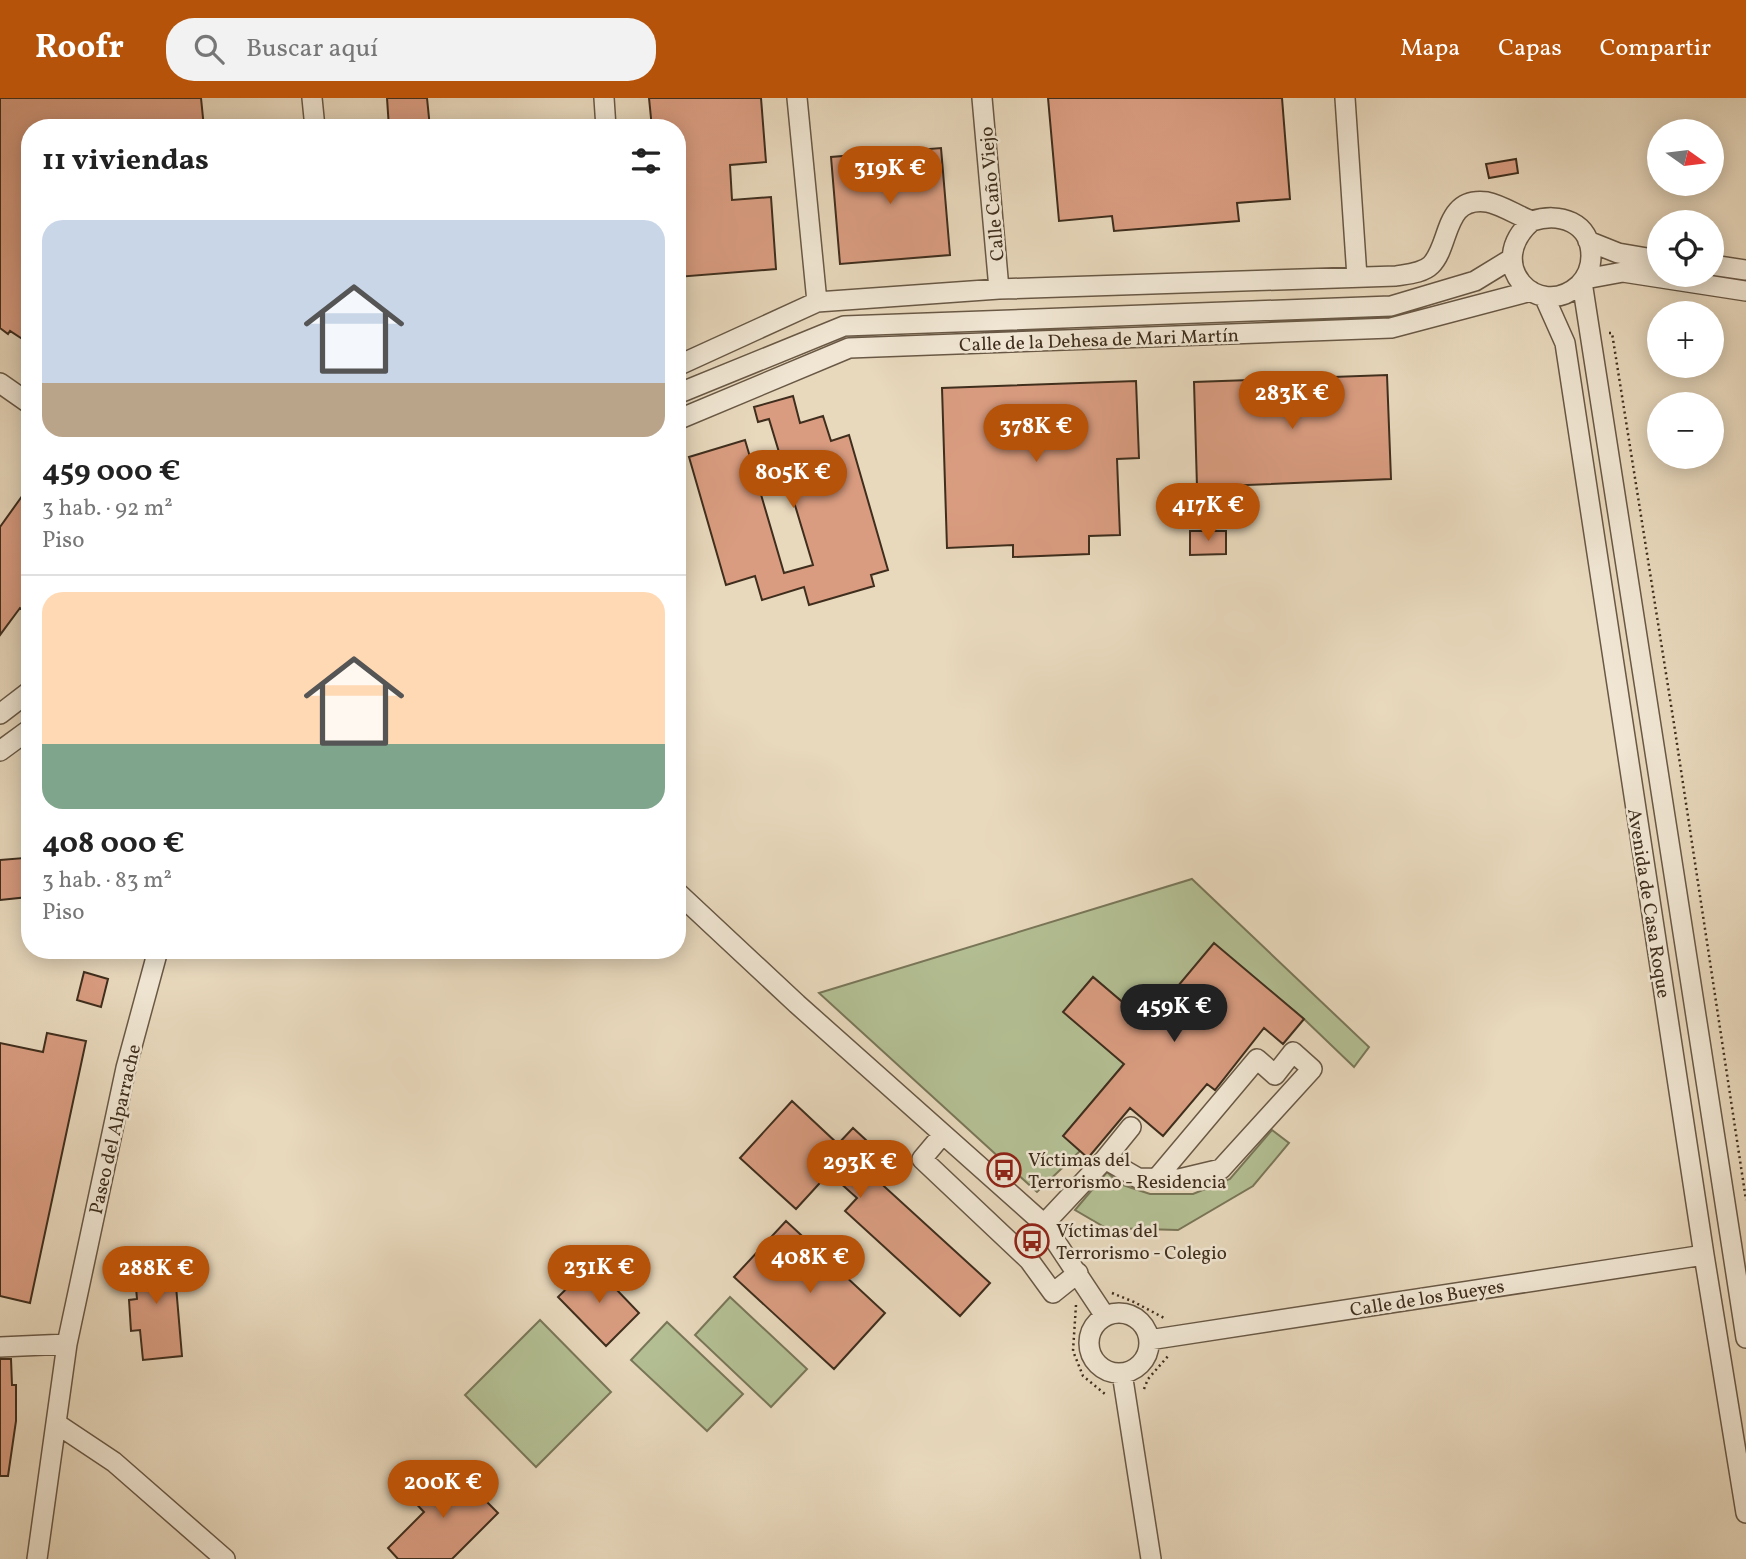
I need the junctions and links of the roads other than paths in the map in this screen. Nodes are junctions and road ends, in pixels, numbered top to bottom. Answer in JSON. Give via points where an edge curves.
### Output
{"nodes":[{"id":1,"x":312,"y":98,"type":"edge"},
{"id":2,"x":604,"y":98,"type":"edge"},
{"id":3,"x":797,"y":98,"type":"edge"},
{"id":4,"x":982,"y":98,"type":"edge"},
{"id":5,"x":1345,"y":98,"type":"edge"},
{"id":6,"x":314,"y":119,"type":"edge"},
{"id":7,"x":605,"y":119,"type":"edge"},
{"id":8,"x":1532,"y":221,"type":"junction"},
{"id":9,"x":1588,"y":241,"type":"junction"},
{"id":10,"x":1647,"y":258,"type":"edge"},
{"id":11,"x":1511,"y":259,"type":"junction"},
{"id":12,"x":1724,"y":267,"type":"edge"},
{"id":13,"x":1746,"y":271,"type":"edge"},
{"id":14,"x":1357,"y":277,"type":"junction"},
{"id":15,"x":1583,"y":281,"type":"junction"},
{"id":16,"x":999,"y":289,"type":"junction"},
{"id":17,"x":1746,"y":291,"type":"edge"},
{"id":18,"x":1538,"y":294,"type":"junction"},
{"id":19,"x":817,"y":302,"type":"junction"},
{"id":20,"x":686,"y":362,"type":"edge"},
{"id":21,"x":0,"y":383,"type":"edge"},
{"id":22,"x":686,"y":390,"type":"edge"},
{"id":23,"x":21,"y":398,"type":"edge"},
{"id":24,"x":686,"y":416,"type":"edge"},
{"id":25,"x":21,"y":698,"type":"edge"},
{"id":26,"x":0,"y":714,"type":"edge"},
{"id":27,"x":21,"y":736,"type":"edge"},
{"id":28,"x":0,"y":751,"type":"edge"},
{"id":29,"x":686,"y":900,"type":"edge"},
{"id":30,"x":156,"y":959,"type":"edge"},
{"id":31,"x":1131,"y":1127,"type":"dead end"},
{"id":32,"x":943,"y":1134,"type":"junction"},
{"id":33,"x":1105,"y":1159,"type":"junction"},
{"id":34,"x":1156,"y":1179,"type":"junction"},
{"id":35,"x":1044,"y":1224,"type":"junction"},
{"id":36,"x":1704,"y":1255,"type":"junction"},
{"id":37,"x":1078,"y":1273,"type":"junction"},
{"id":38,"x":1105,"y":1316,"type":"junction"},
{"id":39,"x":1746,"y":1338,"type":"edge"},
{"id":40,"x":1149,"y":1340,"type":"junction"},
{"id":41,"x":67,"y":1345,"type":"junction"},
{"id":42,"x":0,"y":1347,"type":"edge"},
{"id":43,"x":1122,"y":1373,"type":"junction"},
{"id":44,"x":57,"y":1424,"type":"junction"},
{"id":45,"x":1746,"y":1513,"type":"edge"},
{"id":46,"x":37,"y":1559,"type":"edge"},
{"id":47,"x":225,"y":1559,"type":"edge"},
{"id":48,"x":1151,"y":1559,"type":"edge"}],
"edges":[{"from":1,"to":6,"type":"street"},
{"from":2,"to":7,"type":"street"},
{"from":3,"to":19,"type":"street"},
{"from":4,"to":16,"type":"street","name":"Calle Caño Viejo"},
{"from":5,"to":14,"type":"street"},
{"from":8,"to":9,"type":"street","via":[[1558,217],[1570,221]]},
{"from":8,"to":11,"type":"street","via":[[1520,231]]},
{"from":8,"to":14,"type":"street","via":[[1488,202],[1473,203],[1448,223],[1430,267],[1396,276]]},
{"from":9,"to":10,"type":"street"},
{"from":9,"to":15,"type":"street","via":[[1591,260]]},
{"from":11,"to":18,"type":"street","via":[[1521,283]]},
{"from":11,"to":22,"type":"street","name":"Calle de la Dehesa de Mari Martín","via":[[1475,281],[1391,306],[844,326]]},
{"from":12,"to":13,"type":"street"},
{"from":14,"to":16,"type":"street"},
{"from":15,"to":17,"type":"street","via":[[1623,272]]},
{"from":15,"to":18,"type":"street","via":[[1558,296]]},
{"from":15,"to":39,"type":"street","name":"Avenida de Casa Roque"},
{"from":16,"to":19,"type":"street"},
{"from":18,"to":24,"type":"street","name":"Calle de la Dehesa de Mari Martín","via":[[1391,328],[849,348]]},
{"from":18,"to":36,"type":"street","name":"Avenida de Casa Roque","via":[[1565,343]]},
{"from":19,"to":20,"type":"street"},
{"from":21,"to":23,"type":"street"},
{"from":25,"to":26,"type":"street"},
{"from":27,"to":28,"type":"street"},
{"from":29,"to":32,"type":"street"},
{"from":30,"to":41,"type":"street","name":"Paseo del Alparrache","via":[[126,1068]]},
{"from":31,"to":33,"type":"street"},
{"from":32,"to":35,"type":"street"},
{"from":32,"to":37,"type":"street","via":[[922,1159],[1029,1260],[1053,1293]]},
{"from":33,"to":34,"type":"street","via":[[1138,1178]]},
{"from":33,"to":35,"type":"street"},
{"from":34,"to":34,"type":"street","via":[[1221,1169],[1312,1069],[1293,1052],[1275,1075],[1257,1059]]},
{"from":35,"to":37,"type":"street"},
{"from":36,"to":40,"type":"street","name":"Calle de los Bueyes"},
{"from":36,"to":45,"type":"street","name":"Avenida de Casa Roque"},
{"from":37,"to":38,"type":"street"},
{"from":38,"to":40,"type":"street","via":[[1128,1314],[1138,1320]]},
{"from":38,"to":43,"type":"street","via":[[1090,1334],[1092,1358],[1100,1367]]},
{"from":40,"to":43,"type":"street","via":[[1143,1362]]},
{"from":41,"to":42,"type":"street"},
{"from":41,"to":44,"type":"street","name":"Paseo del Alparrache"},
{"from":43,"to":48,"type":"street"},
{"from":44,"to":46,"type":"street","name":"Paseo del Alparrache"},
{"from":44,"to":47,"type":"street","via":[[114,1462]]}]}
